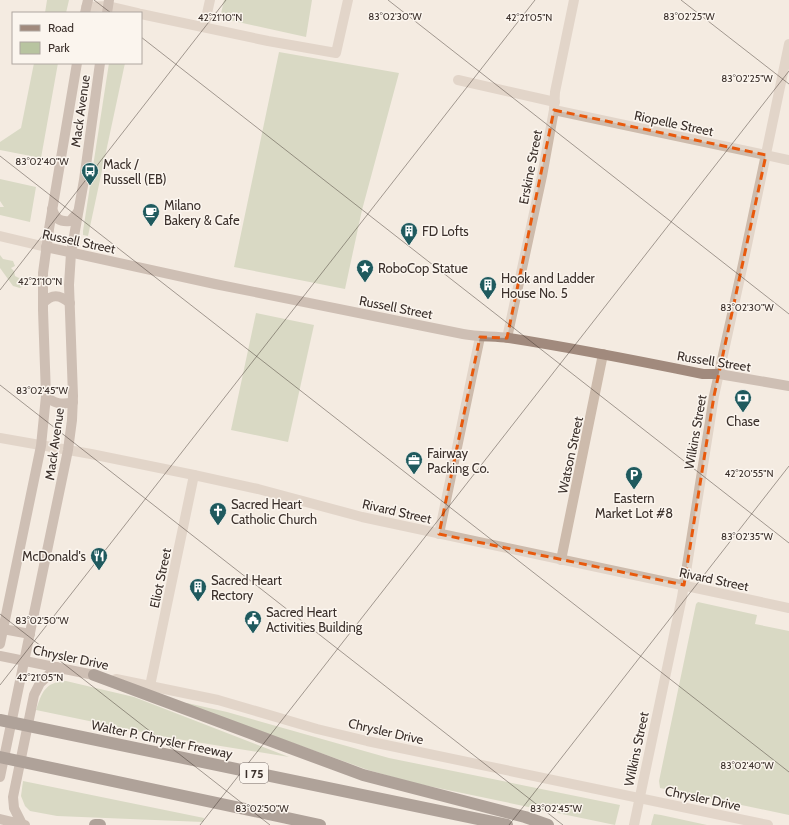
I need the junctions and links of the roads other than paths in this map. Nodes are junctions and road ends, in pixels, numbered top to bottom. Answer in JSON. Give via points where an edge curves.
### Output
{"nodes":[{"id":1,"x":210,"y":0,"type":"edge"},
{"id":2,"x":348,"y":0,"type":"edge"},
{"id":3,"x":574,"y":0,"type":"edge"},
{"id":4,"x":108,"y":6,"type":"edge"},
{"id":5,"x":86,"y":7,"type":"edge"},
{"id":6,"x":135,"y":12,"type":"edge"},
{"id":7,"x":142,"y":13,"type":"edge"},
{"id":8,"x":204,"y":27,"type":"junction"},
{"id":9,"x":789,"y":44,"type":"edge"},
{"id":10,"x":77,"y":64,"type":"edge"},
{"id":11,"x":100,"y":64,"type":"edge"},
{"id":12,"x":458,"y":80,"type":"dead end"},
{"id":13,"x":554,"y":106,"type":"junction"},
{"id":14,"x":766,"y":155,"type":"junction"},
{"id":15,"x":789,"y":160,"type":"edge"},
{"id":16,"x":52,"y":209,"type":"junction"},
{"id":17,"x":78,"y":211,"type":"junction"},
{"id":18,"x":0,"y":236,"type":"edge"},
{"id":19,"x":46,"y":247,"type":"junction"},
{"id":20,"x":71,"y":253,"type":"junction"},
{"id":21,"x":43,"y":303,"type":"junction"},
{"id":22,"x":70,"y":303,"type":"junction"},
{"id":23,"x":480,"y":337,"type":"junction"},
{"id":24,"x":507,"y":338,"type":"junction"},
{"id":25,"x":603,"y":354,"type":"junction"},
{"id":26,"x":719,"y":374,"type":"junction"},
{"id":27,"x":789,"y":386,"type":"edge"},
{"id":28,"x":46,"y":396,"type":"junction"},
{"id":29,"x":73,"y":402,"type":"junction"},
{"id":30,"x":0,"y":438,"type":"edge"},
{"id":31,"x":41,"y":446,"type":"junction"},
{"id":32,"x":68,"y":450,"type":"junction"},
{"id":33,"x":194,"y":475,"type":"junction"},
{"id":34,"x":439,"y":534,"type":"junction"},
{"id":35,"x":561,"y":560,"type":"junction"},
{"id":36,"x":684,"y":585,"type":"junction"},
{"id":37,"x":789,"y":608,"type":"edge"},
{"id":38,"x":3,"y":629,"type":"junction"},
{"id":39,"x":30,"y":634,"type":"junction"},
{"id":40,"x":0,"y":644,"type":"edge"},
{"id":41,"x":0,"y":656,"type":"edge"},
{"id":42,"x":24,"y":660,"type":"junction"},
{"id":43,"x":57,"y":667,"type":"junction"},
{"id":44,"x":94,"y":675,"type":"junction"},
{"id":45,"x":150,"y":686,"type":"junction"},
{"id":46,"x":0,"y":720,"type":"edge"},
{"id":47,"x":0,"y":757,"type":"edge"},
{"id":48,"x":0,"y":777,"type":"edge"},
{"id":49,"x":639,"y":797,"type":"junction"},
{"id":50,"x":0,"y":819,"type":"edge"},
{"id":51,"x":24,"y":824,"type":"edge"},
{"id":52,"x":95,"y":825,"type":"edge"},
{"id":53,"x":100,"y":825,"type":"edge"},
{"id":54,"x":320,"y":825,"type":"edge"},
{"id":55,"x":507,"y":825,"type":"edge"},
{"id":56,"x":548,"y":825,"type":"edge"},
{"id":57,"x":634,"y":825,"type":"edge"},
{"id":58,"x":768,"y":825,"type":"edge"}],
"edges":[{"from":1,"to":8,"type":"street"},
{"from":2,"to":8,"type":"street","via":[[336,53]]},
{"from":3,"to":13,"type":"street","name":"Erskine Street"},
{"from":4,"to":5,"type":"street"},
{"from":4,"to":6,"type":"street"},
{"from":7,"to":8,"type":"street"},
{"from":9,"to":14,"type":"street","name":"Wilkins Street"},
{"from":10,"to":16,"type":"main road","name":"Mack Avenue"},
{"from":11,"to":17,"type":"main road","name":"Mack Avenue"},
{"from":12,"to":13,"type":"street","name":"Riopelle Street"},
{"from":13,"to":14,"type":"street","name":"Riopelle Street"},
{"from":13,"to":24,"type":"street","name":"Erskine Street"},
{"from":14,"to":15,"type":"street","name":"Riopelle Street"},
{"from":14,"to":26,"type":"street","name":"Wilkins Street"},
{"from":16,"to":17,"type":"main road","via":[[55,217],[61,222],[70,222]]},
{"from":16,"to":19,"type":"main road","name":"Mack Avenue"},
{"from":17,"to":20,"type":"main road","name":"Mack Avenue"},
{"from":18,"to":19,"type":"street","name":"Russell Street"},
{"from":19,"to":20,"type":"main road","name":"Russell Street"},
{"from":19,"to":21,"type":"main road","name":"Mack Avenue"},
{"from":20,"to":22,"type":"main road","name":"Mack Avenue"},
{"from":20,"to":23,"type":"main road","name":"Russell Street"},
{"from":21,"to":22,"type":"main road","via":[[55,296]]},
{"from":21,"to":28,"type":"main road","name":"Mack Avenue"},
{"from":22,"to":29,"type":"main road","name":"Mack Avenue"},
{"from":23,"to":24,"type":"main road","name":"Russell Street"},
{"from":23,"to":34,"type":"street"},
{"from":24,"to":25,"type":"main road","name":"Russell Street"},
{"from":25,"to":26,"type":"main road","name":"Russell Street","via":[[703,374]]},
{"from":25,"to":35,"type":"street","name":"Watson Street"},
{"from":26,"to":27,"type":"main road","name":"Russell Street"},
{"from":26,"to":36,"type":"street","name":"Wilkins Street"},
{"from":28,"to":29,"type":"main road","via":[[58,404]]},
{"from":28,"to":31,"type":"main road","name":"Mack Avenue"},
{"from":29,"to":32,"type":"main road","name":"Mack Avenue"},
{"from":30,"to":31,"type":"street","name":"Rivard Street"},
{"from":31,"to":32,"type":"street","name":"Rivard Street"},
{"from":31,"to":38,"type":"main road","name":"Mack Avenue"},
{"from":32,"to":33,"type":"street","name":"Rivard Street"},
{"from":32,"to":39,"type":"main road","name":"Mack Avenue"},
{"from":33,"to":34,"type":"street","name":"Rivard Street"},
{"from":33,"to":45,"type":"street","name":"Eliot Street"},
{"from":34,"to":35,"type":"street","name":"Rivard Street"},
{"from":35,"to":36,"type":"street","name":"Rivard Street"},
{"from":36,"to":37,"type":"street","name":"Rivard Street"},
{"from":36,"to":49,"type":"street","name":"Wilkins Street"},
{"from":38,"to":39,"type":"main road"},
{"from":38,"to":40,"type":"main road","name":"Mack Avenue"},
{"from":39,"to":42,"type":"main road","name":"Mack Avenue"},
{"from":41,"to":42,"type":"main road","name":"Chrysler Drive"},
{"from":42,"to":43,"type":"main road","name":"Chrysler Drive"},
{"from":42,"to":48,"type":"main road","name":"Mack Avenue"},
{"from":43,"to":44,"type":"main road","name":"Chrysler Drive"},
{"from":43,"to":51,"type":"main road","via":[[40,683],[34,695],[14,791],[14,808]]},
{"from":44,"to":45,"type":"street","name":"Chrysler Drive"},
{"from":44,"to":56,"type":"highway","via":[[362,775]]},
{"from":45,"to":49,"type":"street","name":"Chrysler Drive","via":[[218,700],[366,741]]},
{"from":46,"to":55,"type":"highway","name":"Walter P. Chrysler Freeway","number":"I 75"},
{"from":47,"to":54,"type":"highway"},
{"from":49,"to":57,"type":"street","name":"Wilkins Street"},
{"from":49,"to":58,"type":"street","name":"Chrysler Drive"},
{"from":50,"to":51,"type":"main road"},
{"from":52,"to":53,"type":"highway"}]}
